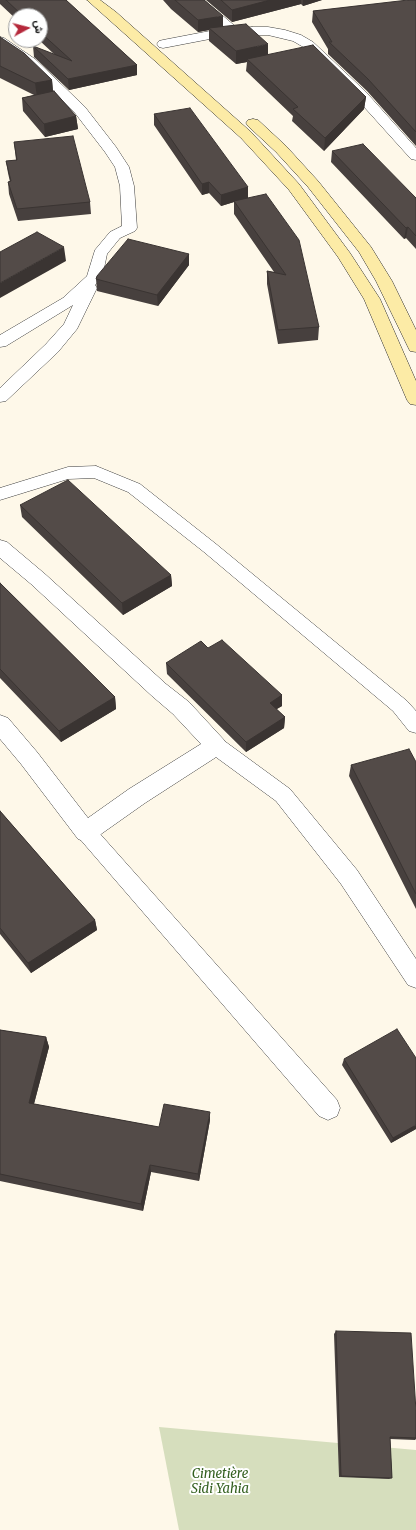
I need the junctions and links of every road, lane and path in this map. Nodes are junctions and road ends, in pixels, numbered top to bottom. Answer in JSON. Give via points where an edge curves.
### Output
{"nodes":[{"id":1,"x":93,"y":0,"type":"edge"},
{"id":2,"x":198,"y":0,"type":"edge"},
{"id":3,"x":140,"y":22,"type":"dead end"},
{"id":4,"x":236,"y":32,"type":"junction"},
{"id":5,"x":0,"y":41,"type":"edge"},
{"id":6,"x":163,"y":44,"type":"junction"},
{"id":7,"x":205,"y":80,"type":"dead end"},
{"id":8,"x":245,"y":116,"type":"dead end"},
{"id":9,"x":416,"y":156,"type":"edge"},
{"id":10,"x":94,"y":278,"type":"junction"},
{"id":11,"x":0,"y":342,"type":"edge"},
{"id":12,"x":416,"y":347,"type":"edge"},
{"id":13,"x":0,"y":397,"type":"edge"},
{"id":14,"x":416,"y":400,"type":"edge"},
{"id":15,"x":0,"y":494,"type":"edge"},
{"id":16,"x":0,"y":547,"type":"edge"},
{"id":17,"x":0,"y":724,"type":"edge"},
{"id":18,"x":416,"y":725,"type":"edge"},
{"id":19,"x":216,"y":746,"type":"junction"},
{"id":20,"x":86,"y":832,"type":"junction"},
{"id":21,"x":416,"y":978,"type":"edge"},
{"id":22,"x":328,"y":1108,"type":"dead end"}],
"edges":[{"from":1,"to":14,"type":"main road","via":[[246,135],[294,187],[341,250],[372,299]]},
{"from":2,"to":4,"type":"lane"},
{"from":3,"to":6,"type":"main road"},
{"from":4,"to":6,"type":"street"},
{"from":4,"to":9,"type":"street","via":[[268,31],[285,34],[309,46],[361,95]]},
{"from":5,"to":10,"type":"street","via":[[31,62],[80,110],[122,167],[127,186],[130,228],[115,235],[100,253]]},
{"from":6,"to":7,"type":"main road"},
{"from":8,"to":12,"type":"main road","via":[[308,178],[366,250]]},
{"from":10,"to":11,"type":"street","via":[[69,301]]},
{"from":10,"to":13,"type":"street","via":[[71,326],[52,348]]},
{"from":15,"to":18,"type":"lane","via":[[68,473],[96,472],[134,488],[400,706]]},
{"from":16,"to":19,"type":"street","via":[[181,708]]},
{"from":17,"to":20,"type":"street"},
{"from":19,"to":20,"type":"street"},
{"from":19,"to":21,"type":"lane","via":[[283,795],[349,877]]},
{"from":20,"to":22,"type":"lane"}]}
